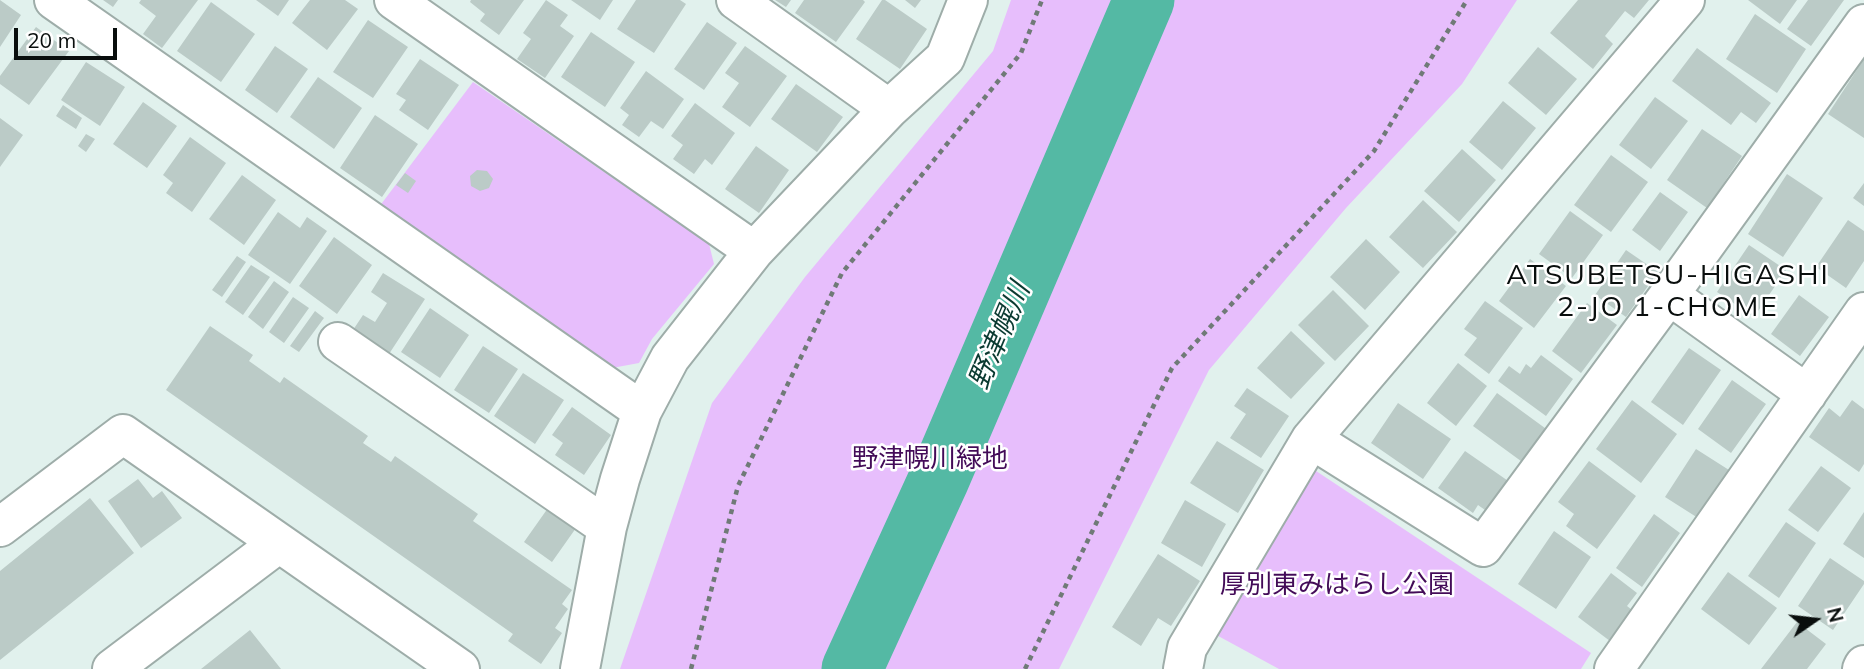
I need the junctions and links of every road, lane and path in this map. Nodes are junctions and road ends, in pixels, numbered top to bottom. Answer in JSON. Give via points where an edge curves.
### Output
{"nodes":[{"id":1,"x":54,"y":0,"type":"edge"},
{"id":2,"x":394,"y":0,"type":"edge"},
{"id":3,"x":736,"y":0,"type":"edge"},
{"id":4,"x":968,"y":0,"type":"edge"},
{"id":5,"x":1042,"y":0,"type":"edge"},
{"id":6,"x":1467,"y":0,"type":"edge"},
{"id":7,"x":1685,"y":0,"type":"edge"},
{"id":8,"x":1864,"y":24,"type":"edge"},
{"id":9,"x":889,"y":109,"type":"junction"},
{"id":10,"x":754,"y":251,"type":"junction"},
{"id":11,"x":1669,"y":295,"type":"junction"},
{"id":12,"x":1864,"y":312,"type":"edge"},
{"id":13,"x":338,"y":342,"type":"dead end"},
{"id":14,"x":1807,"y":394,"type":"junction"},
{"id":15,"x":642,"y":411,"type":"junction"},
{"id":16,"x":1311,"y":439,"type":"junction"},
{"id":17,"x":0,"y":527,"type":"edge"},
{"id":18,"x":607,"y":527,"type":"junction"},
{"id":19,"x":279,"y":543,"type":"junction"},
{"id":20,"x":444,"y":665,"type":"edge"},
{"id":21,"x":112,"y":669,"type":"edge"},
{"id":22,"x":580,"y":669,"type":"edge"},
{"id":23,"x":691,"y":669,"type":"edge"},
{"id":24,"x":1025,"y":669,"type":"edge"},
{"id":25,"x":1183,"y":669,"type":"edge"},
{"id":26,"x":1614,"y":669,"type":"edge"}],
"edges":[{"from":1,"to":15,"type":"street"},
{"from":2,"to":10,"type":"street"},
{"from":3,"to":9,"type":"street"},
{"from":4,"to":9,"type":"street","via":[[945,58]]},
{"from":5,"to":23,"type":"path","via":[[1021,53],[842,273],[738,486]]},
{"from":6,"to":24,"type":"path","via":[[1374,151],[1172,368]]},
{"from":7,"to":16,"type":"street"},
{"from":8,"to":11,"type":"street"},
{"from":9,"to":10,"type":"street"},
{"from":10,"to":15,"type":"street","via":[[670,358]]},
{"from":11,"to":14,"type":"street"},
{"from":11,"to":16,"type":"street","via":[[1483,547]]},
{"from":12,"to":14,"type":"street"},
{"from":13,"to":18,"type":"street"},
{"from":14,"to":26,"type":"street"},
{"from":15,"to":18,"type":"street"},
{"from":16,"to":25,"type":"street","via":[[1187,648]]},
{"from":17,"to":19,"type":"street","via":[[122,434]]},
{"from":18,"to":22,"type":"street"},
{"from":19,"to":20,"type":"street"},
{"from":19,"to":21,"type":"street"}]}
